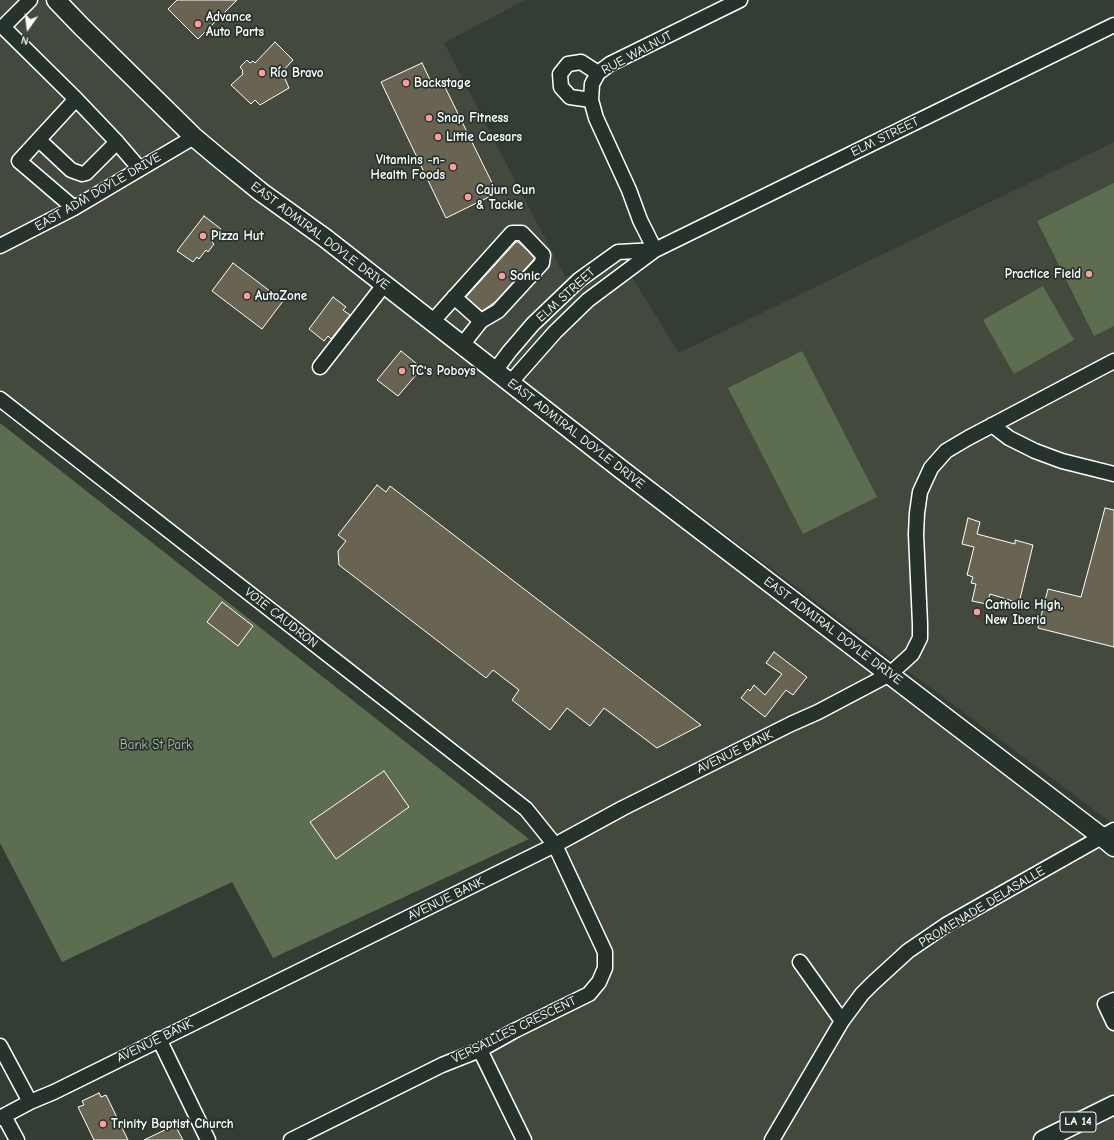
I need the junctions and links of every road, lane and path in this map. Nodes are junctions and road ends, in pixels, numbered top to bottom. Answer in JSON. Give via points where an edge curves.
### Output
{"nodes":[{"id":1,"x":30,"y":0,"type":"edge"},
{"id":2,"x":56,"y":0,"type":"edge"},
{"id":3,"x":740,"y":0,"type":"edge"},
{"id":4,"x":1114,"y":24,"type":"edge"},
{"id":5,"x":598,"y":73,"type":"junction"},
{"id":6,"x":76,"y":99,"type":"junction"},
{"id":7,"x":591,"y":100,"type":"junction"},
{"id":8,"x":194,"y":137,"type":"junction"},
{"id":9,"x":39,"y":140,"type":"junction"},
{"id":10,"x":117,"y":142,"type":"junction"},
{"id":11,"x":140,"y":169,"type":"junction"},
{"id":12,"x":74,"y":208,"type":"junction"},
{"id":13,"x":0,"y":246,"type":"edge"},
{"id":14,"x":655,"y":250,"type":"junction"},
{"id":15,"x":384,"y":285,"type":"junction"},
{"id":16,"x":454,"y":297,"type":"junction"},
{"id":17,"x":481,"y":321,"type":"junction"},
{"id":18,"x":432,"y":322,"type":"junction"},
{"id":19,"x":462,"y":345,"type":"junction"},
{"id":20,"x":1114,"y":361,"type":"edge"},
{"id":21,"x":320,"y":367,"type":"dead end"},
{"id":22,"x":495,"y":371,"type":"junction"},
{"id":23,"x":510,"y":383,"type":"junction"},
{"id":24,"x":0,"y":399,"type":"edge"},
{"id":25,"x":992,"y":425,"type":"junction"},
{"id":26,"x":1114,"y":474,"type":"edge"},
{"id":27,"x":890,"y":674,"type":"junction"},
{"id":28,"x":1110,"y":838,"type":"edge"},
{"id":29,"x":555,"y":845,"type":"junction"},
{"id":30,"x":800,"y":962,"type":"dead end"},
{"id":31,"x":1114,"y":1000,"type":"edge"},
{"id":32,"x":842,"y":1021,"type":"junction"},
{"id":33,"x":1114,"y":1023,"type":"edge"},
{"id":34,"x":159,"y":1039,"type":"junction"},
{"id":35,"x":0,"y":1046,"type":"edge"},
{"id":36,"x":480,"y":1050,"type":"junction"},
{"id":37,"x":30,"y":1102,"type":"junction"},
{"id":38,"x":1114,"y":1105,"type":"edge"},
{"id":39,"x":2,"y":1117,"type":"edge"},
{"id":40,"x":16,"y":1140,"type":"edge"},
{"id":41,"x":208,"y":1140,"type":"edge"},
{"id":42,"x":291,"y":1140,"type":"edge"},
{"id":43,"x":524,"y":1140,"type":"edge"},
{"id":44,"x":772,"y":1140,"type":"edge"},
{"id":45,"x":1043,"y":1140,"type":"edge"}],
"edges":[{"from":1,"to":6,"type":"street","via":[[3,27]]},
{"from":2,"to":8,"type":"main road","name":"EAST ADMIRAL DOYLE DRIVE"},
{"from":3,"to":5,"type":"street","name":"RUE WALNUT","via":[[610,64]]},
{"from":4,"to":14,"type":"street","name":"ELM STREET"},
{"from":5,"to":7,"type":"street","name":"RUE WALNUT","via":[[592,84]]},
{"from":5,"to":7,"type":"street","via":[[581,62],[568,64],[560,74],[561,87],[570,97]]},
{"from":6,"to":9,"type":"street"},
{"from":6,"to":10,"type":"street"},
{"from":7,"to":14,"type":"street","name":"RUE WALNUT","via":[[596,118]]},
{"from":8,"to":11,"type":"street","name":"EAST ADM DOYLE DRIVE"},
{"from":8,"to":15,"type":"main road","name":"EAST ADMIRAL DOYLE DRIVE","via":[[261,192]]},
{"from":9,"to":10,"type":"street","via":[[71,170],[82,174]]},
{"from":9,"to":12,"type":"street","via":[[19,161]]},
{"from":10,"to":11,"type":"street"},
{"from":11,"to":12,"type":"street","name":"EAST ADM DOYLE DRIVE"},
{"from":12,"to":13,"type":"street","name":"EAST ADM DOYLE DRIVE"},
{"from":14,"to":22,"type":"street","name":"ELM STREET","via":[[618,252],[579,280],[533,324]]},
{"from":14,"to":23,"type":"street","name":"ELM STREET","via":[[588,300],[555,332]]},
{"from":15,"to":18,"type":"main road","name":"EAST ADMIRAL DOYLE DRIVE"},
{"from":15,"to":21,"type":"street"},
{"from":16,"to":17,"type":"street"},
{"from":16,"to":17,"type":"street","via":[[512,233],[522,233],[543,255],[542,263],[498,311]]},
{"from":16,"to":18,"type":"street"},
{"from":17,"to":19,"type":"street"},
{"from":18,"to":19,"type":"main road","name":"EAST ADMIRAL DOYLE DRIVE"},
{"from":19,"to":22,"type":"main road","name":"EAST ADMIRAL DOYLE DRIVE"},
{"from":20,"to":25,"type":"street","name":"AVENUE BANK"},
{"from":22,"to":23,"type":"main road","name":"EAST ADMIRAL DOYLE DRIVE"},
{"from":23,"to":27,"type":"main road","name":"EAST ADMIRAL DOYLE DRIVE"},
{"from":24,"to":29,"type":"street","name":"VOIE CAUDRON","via":[[526,810]]},
{"from":25,"to":26,"type":"street","via":[[1008,438],[1035,451],[1062,461]]},
{"from":25,"to":27,"type":"street","name":"AVENUE BANK","via":[[946,451],[931,468],[920,492],[916,534],[920,638],[912,654]]},
{"from":27,"to":28,"type":"main road","name":"EAST ADMIRAL DOYLE DRIVE"},
{"from":27,"to":29,"type":"street","name":"AVENUE BANK","via":[[623,808]]},
{"from":28,"to":32,"type":"street","name":"PROMENADE DELASALLE","via":[[946,925],[908,951],[873,982]]},
{"from":29,"to":34,"type":"street","name":"AVENUE BANK"},
{"from":29,"to":36,"type":"street","name":"VERSAILLES CRESCENT","via":[[605,952],[605,968],[599,982],[589,994]]},
{"from":30,"to":32,"type":"street"},
{"from":31,"to":33,"type":"street","via":[[1105,1004]]},
{"from":32,"to":44,"type":"street","name":"PROMENADE DELASALLE"},
{"from":34,"to":37,"type":"street","name":"AVENUE BANK"},
{"from":34,"to":41,"type":"street"},
{"from":35,"to":37,"type":"street"},
{"from":36,"to":42,"type":"street","name":"VERSAILLES CRESCENT","via":[[442,1065]]},
{"from":36,"to":43,"type":"street"},
{"from":37,"to":39,"type":"street","name":"AVENUE BANK"},
{"from":38,"to":45,"type":"main road","number":"LA 14"},
{"from":39,"to":40,"type":"street"}]}
